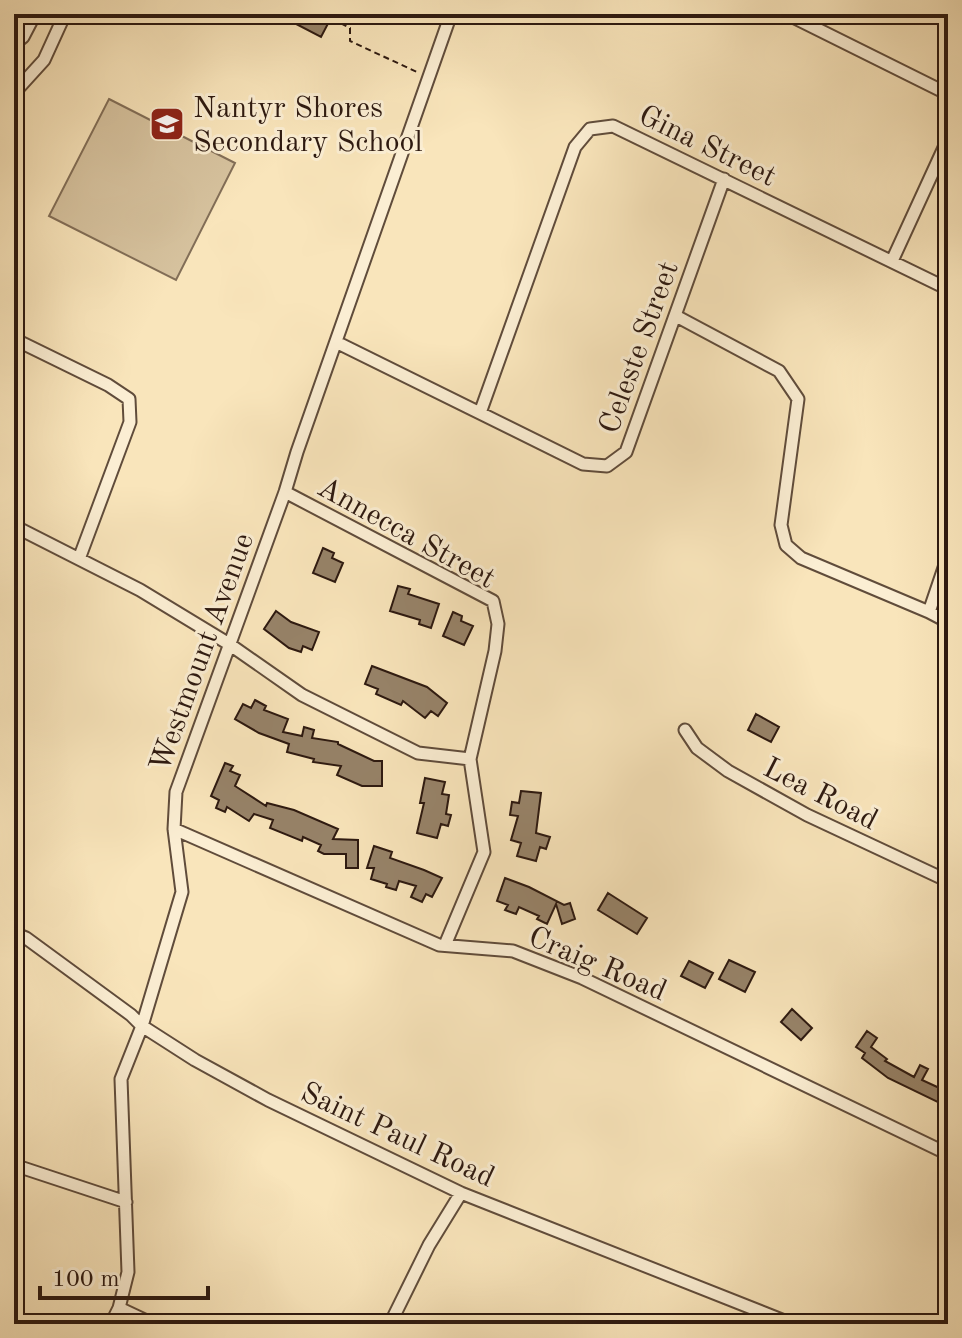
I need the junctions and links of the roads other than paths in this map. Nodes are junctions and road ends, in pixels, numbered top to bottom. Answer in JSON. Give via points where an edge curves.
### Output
{"nodes":[{"id":1,"x":35,"y":14,"type":"edge"},
{"id":2,"x":65,"y":14,"type":"edge"},
{"id":3,"x":451,"y":14,"type":"edge"},
{"id":4,"x":787,"y":14,"type":"edge"},
{"id":5,"x":800,"y":16,"type":"edge"},
{"id":6,"x":14,"y":44,"type":"edge"},
{"id":7,"x":14,"y":93,"type":"edge"},
{"id":8,"x":948,"y":94,"type":"edge"},
{"id":9,"x":948,"y":139,"type":"edge"},
{"id":10,"x":724,"y":179,"type":"junction"},
{"id":11,"x":892,"y":261,"type":"junction"},
{"id":12,"x":948,"y":289,"type":"edge"},
{"id":13,"x":676,"y":316,"type":"junction"},
{"id":14,"x":14,"y":339,"type":"edge"},
{"id":15,"x":336,"y":342,"type":"junction"},
{"id":16,"x":480,"y":413,"type":"junction"},
{"id":17,"x":285,"y":492,"type":"junction"},
{"id":18,"x":14,"y":526,"type":"edge"},
{"id":19,"x":948,"y":556,"type":"edge"},
{"id":20,"x":79,"y":559,"type":"junction"},
{"id":21,"x":929,"y":612,"type":"junction"},
{"id":22,"x":948,"y":622,"type":"edge"},
{"id":23,"x":229,"y":644,"type":"junction"},
{"id":24,"x":14,"y":713,"type":"edge"},
{"id":25,"x":685,"y":730,"type":"dead end"},
{"id":26,"x":14,"y":750,"type":"edge"},
{"id":27,"x":470,"y":759,"type":"junction"},
{"id":28,"x":174,"y":829,"type":"junction"},
{"id":29,"x":948,"y":881,"type":"edge"},
{"id":30,"x":14,"y":933,"type":"edge"},
{"id":31,"x":445,"y":945,"type":"junction"},
{"id":32,"x":142,"y":1026,"type":"junction"},
{"id":33,"x":948,"y":1154,"type":"edge"},
{"id":34,"x":14,"y":1165,"type":"edge"},
{"id":35,"x":461,"y":1193,"type":"junction"},
{"id":36,"x":126,"y":1202,"type":"junction"},
{"id":37,"x":119,"y":1308,"type":"junction"},
{"id":38,"x":759,"y":1318,"type":"edge"},
{"id":39,"x":111,"y":1324,"type":"edge"},
{"id":40,"x":153,"y":1324,"type":"edge"},
{"id":41,"x":390,"y":1324,"type":"edge"},
{"id":42,"x":792,"y":1324,"type":"edge"}],
"edges":[{"from":1,"to":6,"type":"street"},
{"from":2,"to":7,"type":"street","via":[[44,60]]},
{"from":3,"to":15,"type":"street","name":"Westmount Avenue"},
{"from":4,"to":5,"type":"street"},
{"from":5,"to":8,"type":"street"},
{"from":9,"to":11,"type":"street"},
{"from":10,"to":11,"type":"street","name":"Gina Street"},
{"from":10,"to":13,"type":"street","name":"Celeste Street"},
{"from":10,"to":16,"type":"street","name":"Gina Street","via":[[613,126],[590,129],[575,147]]},
{"from":11,"to":12,"type":"street","name":"Gina Street"},
{"from":13,"to":16,"type":"street","name":"Celeste Street","via":[[626,452],[607,466],[583,464]]},
{"from":13,"to":21,"type":"street","via":[[779,371],[798,399],[781,525],[786,545],[801,558]]},
{"from":14,"to":20,"type":"street","via":[[129,399],[130,422]]},
{"from":15,"to":16,"type":"street","name":"Celeste Street"},
{"from":15,"to":17,"type":"street","name":"Westmount Avenue"},
{"from":17,"to":23,"type":"street","name":"Westmount Avenue"},
{"from":17,"to":27,"type":"street","name":"Annecca Street","via":[[493,601],[498,624],[495,651]]},
{"from":18,"to":20,"type":"street"},
{"from":19,"to":21,"type":"street"},
{"from":20,"to":23,"type":"street"},
{"from":21,"to":22,"type":"street"},
{"from":23,"to":27,"type":"street","via":[[302,695],[418,753]]},
{"from":23,"to":28,"type":"street","name":"Westmount Avenue","via":[[176,792]]},
{"from":24,"to":26,"type":"street"},
{"from":25,"to":29,"type":"street","name":"Lea Road","via":[[697,748],[728,771],[807,815]]},
{"from":27,"to":31,"type":"street","name":"Annecca Street","via":[[484,852]]},
{"from":28,"to":31,"type":"street","name":"Craig Road"},
{"from":28,"to":32,"type":"street","name":"Westmount Avenue","via":[[182,892]]},
{"from":30,"to":32,"type":"street","name":"Saint Paul Road"},
{"from":31,"to":33,"type":"street","name":"Craig Road","via":[[513,951],[582,978]]},
{"from":32,"to":35,"type":"street","name":"Saint Paul Road","via":[[268,1100]]},
{"from":32,"to":36,"type":"street","name":"Westmount Avenue","via":[[121,1079]]},
{"from":34,"to":36,"type":"street"},
{"from":35,"to":38,"type":"street","name":"Saint Paul Road"},
{"from":35,"to":41,"type":"street"},
{"from":36,"to":37,"type":"street","name":"Westmount Avenue","via":[[128,1272]]},
{"from":37,"to":39,"type":"street","name":"Westmount Avenue"},
{"from":37,"to":40,"type":"street"},
{"from":38,"to":42,"type":"street","name":"Saint Paul Road"}]}
